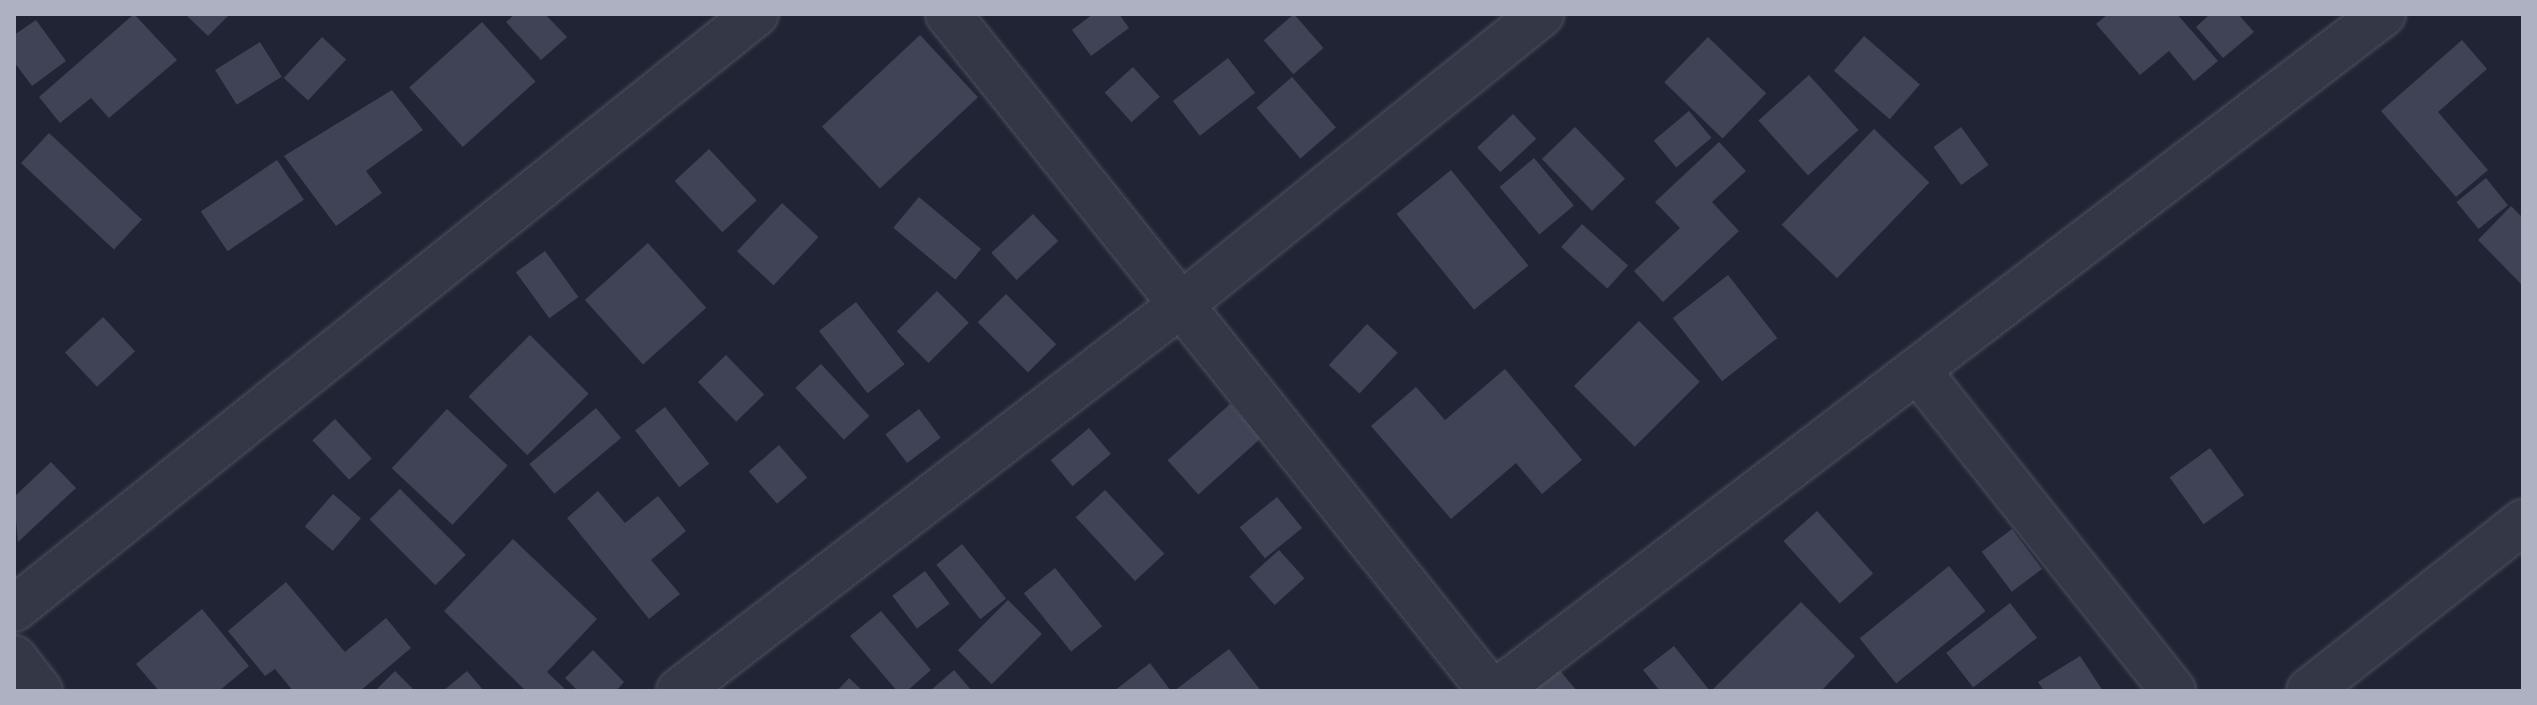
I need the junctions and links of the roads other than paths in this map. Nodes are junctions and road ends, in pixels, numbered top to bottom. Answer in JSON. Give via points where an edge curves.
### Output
{"nodes":[{"id":1,"x":756,"y":14,"type":"edge"},
{"id":2,"x":948,"y":14,"type":"edge"},
{"id":3,"x":1542,"y":14,"type":"edge"},
{"id":4,"x":2381,"y":14,"type":"edge"},
{"id":5,"x":1182,"y":304,"type":"junction"},
{"id":6,"x":1918,"y":371,"type":"junction"},
{"id":7,"x":2523,"y":522,"type":"edge"},
{"id":8,"x":14,"y":609,"type":"edge"},
{"id":9,"x":14,"y":658,"type":"edge"},
{"id":10,"x":40,"y":691,"type":"edge"},
{"id":11,"x":679,"y":691,"type":"edge"},
{"id":12,"x":1491,"y":691,"type":"edge"},
{"id":13,"x":1497,"y":691,"type":"edge"},
{"id":14,"x":2173,"y":691,"type":"edge"},
{"id":15,"x":2309,"y":691,"type":"edge"}],
"edges":[{"from":1,"to":8,"type":"street"},
{"from":2,"to":5,"type":"street"},
{"from":3,"to":5,"type":"street"},
{"from":4,"to":6,"type":"street"},
{"from":5,"to":11,"type":"street"},
{"from":5,"to":12,"type":"street"},
{"from":6,"to":13,"type":"street"},
{"from":6,"to":14,"type":"street"},
{"from":7,"to":15,"type":"street"},
{"from":9,"to":10,"type":"street"}]}
